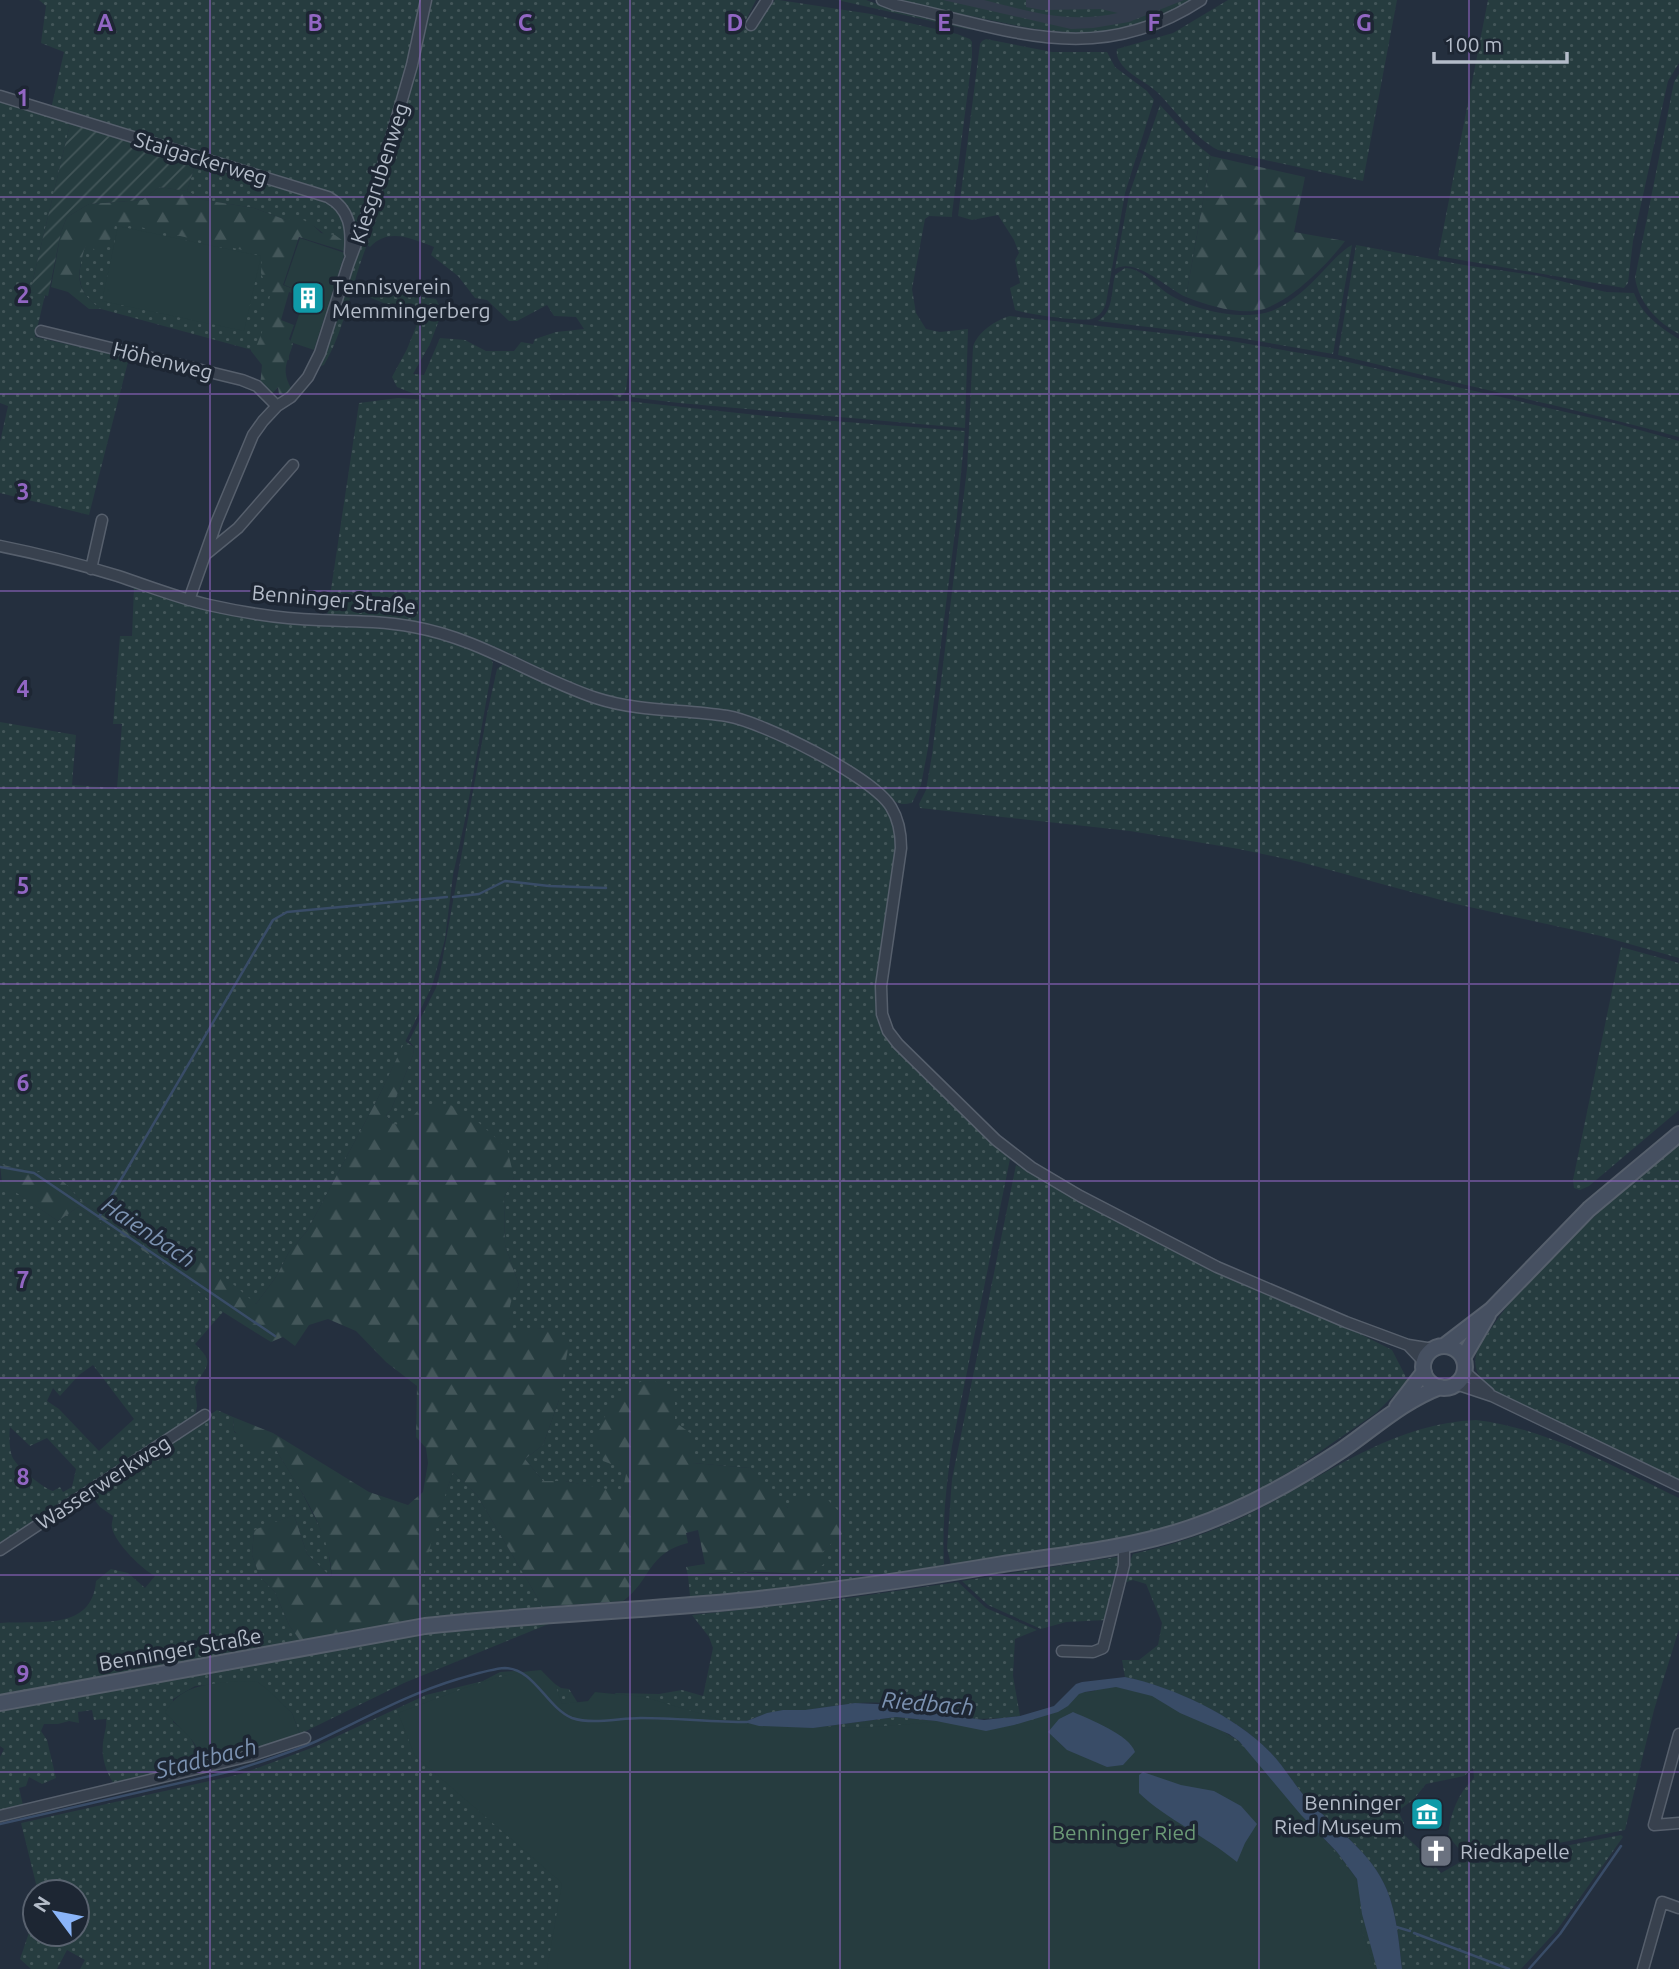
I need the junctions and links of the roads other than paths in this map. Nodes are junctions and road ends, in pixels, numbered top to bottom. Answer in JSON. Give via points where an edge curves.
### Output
{"nodes":[{"id":1,"x":426,"y":0,"type":"edge"},
{"id":2,"x":767,"y":0,"type":"edge"},
{"id":3,"x":882,"y":0,"type":"edge"},
{"id":4,"x":1201,"y":0,"type":"edge"},
{"id":5,"x":751,"y":25,"type":"dead end"},
{"id":6,"x":0,"y":96,"type":"edge"},
{"id":7,"x":348,"y":265,"type":"junction"},
{"id":8,"x":41,"y":331,"type":"dead end"},
{"id":9,"x":277,"y":406,"type":"junction"},
{"id":10,"x":293,"y":465,"type":"dead end"},
{"id":11,"x":102,"y":520,"type":"dead end"},
{"id":12,"x":0,"y":547,"type":"edge"},
{"id":13,"x":205,"y":555,"type":"junction"},
{"id":14,"x":91,"y":569,"type":"junction"},
{"id":15,"x":189,"y":600,"type":"junction"},
{"id":16,"x":1679,"y":1134,"type":"edge"},
{"id":17,"x":1491,"y":1310,"type":"junction"},
{"id":18,"x":1408,"y":1345,"type":"junction"},
{"id":19,"x":1438,"y":1347,"type":"junction"},
{"id":20,"x":1424,"y":1367,"type":"junction"},
{"id":21,"x":1461,"y":1371,"type":"junction"},
{"id":22,"x":1440,"y":1387,"type":"junction"},
{"id":23,"x":1394,"y":1411,"type":"junction"},
{"id":24,"x":205,"y":1415,"type":"dead end"},
{"id":25,"x":1679,"y":1486,"type":"edge"},
{"id":26,"x":1124,"y":1545,"type":"junction"},
{"id":27,"x":0,"y":1550,"type":"edge"},
{"id":28,"x":1062,"y":1651,"type":"dead end"},
{"id":29,"x":0,"y":1703,"type":"edge"},
{"id":30,"x":1679,"y":1734,"type":"edge"},
{"id":31,"x":305,"y":1738,"type":"dead end"},
{"id":32,"x":0,"y":1816,"type":"edge"},
{"id":33,"x":1679,"y":1823,"type":"edge"},
{"id":34,"x":1679,"y":1908,"type":"edge"},
{"id":35,"x":1643,"y":1969,"type":"edge"}],
"edges":[{"from":1,"to":7,"type":"street","name":"Kiesgrubenweg","via":[[383,168]]},
{"from":2,"to":5,"type":"street"},
{"from":3,"to":4,"type":"street","via":[[1012,32],[1073,39],[1144,28]]},
{"from":6,"to":7,"type":"street","name":"Staigackerweg","via":[[328,197],[348,215]]},
{"from":7,"to":9,"type":"street","name":"Kiesgrubenweg","via":[[320,353],[291,397]]},
{"from":8,"to":9,"type":"street","name":"Höhenweg","via":[[242,380],[257,386]]},
{"from":9,"to":13,"type":"street","name":"Kiesgrubenweg","via":[[246,449]]},
{"from":10,"to":13,"type":"street","via":[[238,528]]},
{"from":11,"to":14,"type":"street"},
{"from":12,"to":14,"type":"street","name":"Benninger Straße"},
{"from":13,"to":15,"type":"street","name":"Kiesgrubenweg"},
{"from":14,"to":15,"type":"street","name":"Benninger Straße"},
{"from":15,"to":18,"type":"street","name":"Benninger Straße","via":[[268,616],[428,629],[491,650],[598,699],[735,718],[782,735],[870,786],[891,807],[899,826],[901,848],[881,986],[884,1021],[898,1044],[996,1140],[1044,1175],[1200,1259]]},
{"from":16,"to":17,"type":"main road","via":[[1589,1209]]},
{"from":17,"to":19,"type":"main road"},
{"from":17,"to":21,"type":"main road"},
{"from":18,"to":19,"type":"street","name":"Benninger Straße"},
{"from":18,"to":20,"type":"street"},
{"from":19,"to":20,"type":"main road"},
{"from":19,"to":21,"type":"main road","via":[[1455,1349]]},
{"from":20,"to":22,"type":"main road","via":[[1430,1382]]},
{"from":20,"to":23,"type":"main road"},
{"from":21,"to":22,"type":"main road"},
{"from":21,"to":25,"type":"street","via":[[1492,1396]]},
{"from":22,"to":23,"type":"main road"},
{"from":23,"to":26,"type":"main road","name":"Benninger Straße","via":[[1326,1460],[1247,1504],[1190,1528]]},
{"from":24,"to":27,"type":"street","name":"Wasserwerkweg"},
{"from":26,"to":28,"type":"street","via":[[1124,1565],[1103,1648]]},
{"from":26,"to":29,"type":"main road","name":"Benninger Straße","via":[[819,1592],[466,1622]]},
{"from":30,"to":33,"type":"street","via":[[1654,1825]]},
{"from":31,"to":32,"type":"street","via":[[250,1756]]},
{"from":34,"to":35,"type":"street","via":[[1662,1902]]}]}
